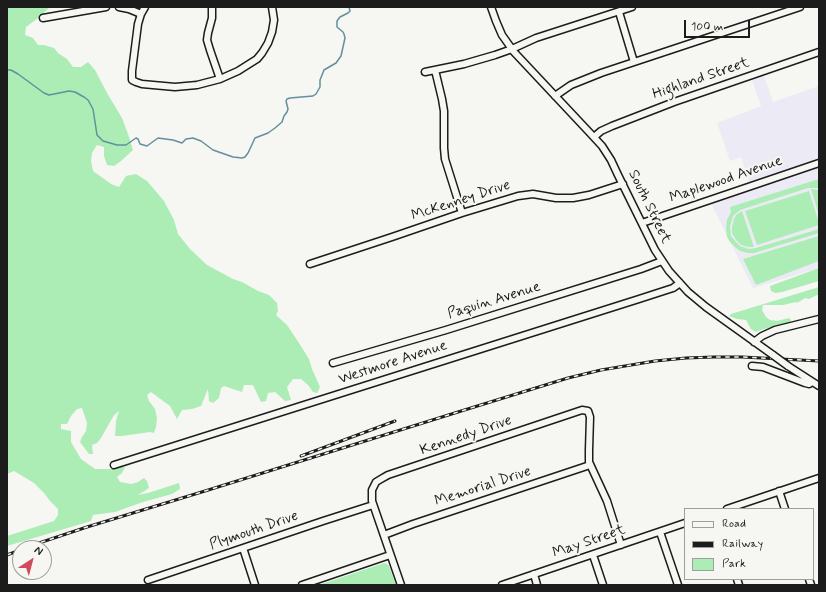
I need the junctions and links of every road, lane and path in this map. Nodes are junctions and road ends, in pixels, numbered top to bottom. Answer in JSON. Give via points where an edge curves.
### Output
{"nodes":[{"id":1,"x":106,"y":7,"type":"edge"},
{"id":2,"x":120,"y":7,"type":"edge"},
{"id":3,"x":145,"y":7,"type":"edge"},
{"id":4,"x":212,"y":7,"type":"edge"},
{"id":5,"x":272,"y":7,"type":"edge"},
{"id":6,"x":491,"y":7,"type":"edge"},
{"id":7,"x":632,"y":7,"type":"edge"},
{"id":8,"x":800,"y":7,"type":"edge"},
{"id":9,"x":619,"y":12,"type":"junction"},
{"id":10,"x":141,"y":14,"type":"junction"},
{"id":11,"x":42,"y":18,"type":"dead end"},
{"id":12,"x":512,"y":49,"type":"junction"},
{"id":13,"x":819,"y":52,"type":"edge"},
{"id":14,"x":634,"y":62,"type":"junction"},
{"id":15,"x":435,"y":70,"type":"junction"},
{"id":16,"x":425,"y":72,"type":"dead end"},
{"id":17,"x":220,"y":79,"type":"junction"},
{"id":18,"x":555,"y":96,"type":"junction"},
{"id":19,"x":594,"y":137,"type":"junction"},
{"id":20,"x":819,"y":163,"type":"edge"},
{"id":21,"x":623,"y":184,"type":"junction"},
{"id":22,"x":462,"y":213,"type":"junction"},
{"id":23,"x":642,"y":223,"type":"junction"},
{"id":24,"x":662,"y":261,"type":"junction"},
{"id":25,"x":310,"y":264,"type":"dead end"},
{"id":26,"x":680,"y":283,"type":"junction"},
{"id":27,"x":819,"y":319,"type":"edge"},
{"id":28,"x":754,"y":342,"type":"junction"},
{"id":29,"x":333,"y":363,"type":"dead end"},
{"id":30,"x":752,"y":366,"type":"dead end"},
{"id":31,"x":812,"y":382,"type":"junction"},
{"id":32,"x":819,"y":386,"type":"edge"},
{"id":33,"x":114,"y":465,"type":"dead end"},
{"id":34,"x":590,"y":465,"type":"junction"},
{"id":35,"x":819,"y":478,"type":"edge"},
{"id":36,"x":779,"y":491,"type":"junction"},
{"id":37,"x":371,"y":506,"type":"junction"},
{"id":38,"x":730,"y":508,"type":"edge"},
{"id":39,"x":785,"y":508,"type":"edge"},
{"id":40,"x":684,"y":523,"type":"edge"},
{"id":41,"x":660,"y":532,"type":"junction"},
{"id":42,"x":384,"y":535,"type":"junction"},
{"id":43,"x":621,"y":545,"type":"junction"},
{"id":44,"x":243,"y":548,"type":"junction"},
{"id":45,"x":390,"y":555,"type":"junction"},
{"id":46,"x":592,"y":555,"type":"junction"},
{"id":47,"x":534,"y":574,"type":"junction"},
{"id":48,"x":148,"y":580,"type":"dead end"},
{"id":49,"x":255,"y":585,"type":"edge"},
{"id":50,"x":302,"y":585,"type":"edge"},
{"id":51,"x":401,"y":585,"type":"edge"},
{"id":52,"x":502,"y":585,"type":"edge"},
{"id":53,"x":537,"y":585,"type":"edge"},
{"id":54,"x":603,"y":585,"type":"edge"},
{"id":55,"x":678,"y":585,"type":"edge"}],
"edges":[{"from":1,"to":11,"type":"street"},
{"from":2,"to":10,"type":"street"},
{"from":3,"to":10,"type":"street"},
{"from":4,"to":17,"type":"street","via":[[208,40]]},
{"from":5,"to":17,"type":"street","via":[[273,27],[264,51],[257,59]]},
{"from":6,"to":12,"type":"street","name":"South Street","via":[[502,35]]},
{"from":7,"to":9,"type":"street"},
{"from":8,"to":14,"type":"street"},
{"from":9,"to":12,"type":"street","via":[[536,38]]},
{"from":9,"to":14,"type":"street"},
{"from":10,"to":17,"type":"street","via":[[132,71],[133,81],[175,87]]},
{"from":12,"to":15,"type":"street","via":[[481,60]]},
{"from":12,"to":18,"type":"street","name":"South Street"},
{"from":13,"to":19,"type":"street","name":"Highland Street","via":[[674,102],[612,126]]},
{"from":14,"to":18,"type":"street","via":[[575,83]]},
{"from":15,"to":16,"type":"street"},
{"from":15,"to":22,"type":"street","via":[[444,111],[445,159]]},
{"from":18,"to":19,"type":"street","name":"South Street"},
{"from":19,"to":21,"type":"street","name":"South Street"},
{"from":20,"to":23,"type":"street","name":"Maplewood Avenue"},
{"from":21,"to":22,"type":"street","name":"McKenney Drive","via":[[574,198],[533,194],[518,196]]},
{"from":21,"to":23,"type":"street","name":"South Street"},
{"from":22,"to":25,"type":"street","name":"McKenney Drive"},
{"from":23,"to":24,"type":"street","name":"South Street"},
{"from":24,"to":26,"type":"street","name":"South Street"},
{"from":24,"to":29,"type":"street","name":"Paquin Avenue"},
{"from":26,"to":28,"type":"street","name":"South Street","via":[[694,297]]},
{"from":26,"to":33,"type":"street","name":"Westmore Avenue","via":[[639,299]]},
{"from":27,"to":28,"type":"street","via":[[775,330]]},
{"from":28,"to":31,"type":"street","name":"South Street","bridge":true},
{"from":30,"to":31,"type":"street","via":[[763,367],[805,383]]},
{"from":31,"to":32,"type":"street","name":"South Street"},
{"from":34,"to":37,"type":"street","name":"Kennedy Drive","via":[[590,417],[588,411],[584,410],[384,477],[372,488]]},
{"from":34,"to":42,"type":"street","name":"Memorial Drive"},
{"from":34,"to":43,"type":"street","via":[[607,501]]},
{"from":35,"to":36,"type":"street"},
{"from":36,"to":38,"type":"street"},
{"from":36,"to":39,"type":"street"},
{"from":37,"to":42,"type":"street"},
{"from":37,"to":44,"type":"street","name":"Plymouth Drive"},
{"from":40,"to":41,"type":"street","name":"May Street"},
{"from":41,"to":43,"type":"street","name":"May Street"},
{"from":41,"to":55,"type":"street"},
{"from":42,"to":45,"type":"street"},
{"from":43,"to":46,"type":"street","name":"May Street"},
{"from":44,"to":48,"type":"street","name":"Plymouth Drive"},
{"from":44,"to":49,"type":"street"},
{"from":45,"to":50,"type":"street"},
{"from":45,"to":51,"type":"street"},
{"from":46,"to":47,"type":"street","name":"May Street"},
{"from":46,"to":54,"type":"street"},
{"from":47,"to":52,"type":"street","name":"May Street"},
{"from":47,"to":53,"type":"street"}]}
